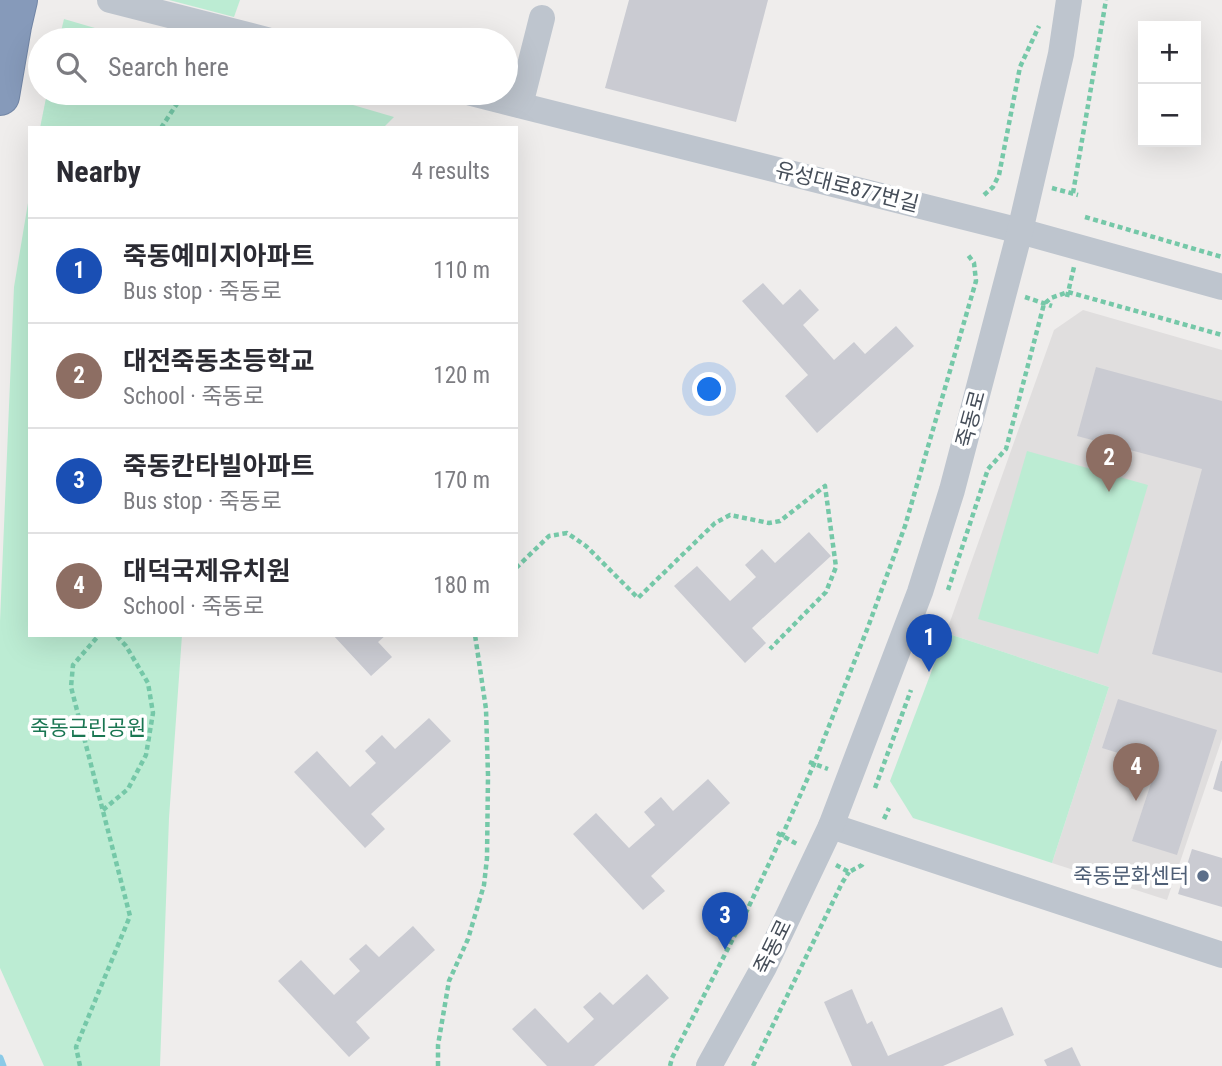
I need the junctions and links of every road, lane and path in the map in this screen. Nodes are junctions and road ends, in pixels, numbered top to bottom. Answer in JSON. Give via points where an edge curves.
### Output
{"nodes":[{"id":1,"x":18,"y":0,"type":"edge"},
{"id":2,"x":110,"y":0,"type":"edge"},
{"id":3,"x":1069,"y":0,"type":"edge"},
{"id":4,"x":1107,"y":0,"type":"edge"},
{"id":5,"x":542,"y":18,"type":"dead end"},
{"id":6,"x":1040,"y":19,"type":"dead end"},
{"id":7,"x":220,"y":28,"type":"edge"},
{"id":8,"x":0,"y":96,"type":"edge"},
{"id":9,"x":176,"y":105,"type":"edge"},
{"id":10,"x":520,"y":105,"type":"joint"},
{"id":11,"x":162,"y":126,"type":"edge"},
{"id":12,"x":1073,"y":194,"type":"dead end"},
{"id":13,"x":984,"y":195,"type":"dead end"},
{"id":14,"x":1085,"y":217,"type":"dead end"},
{"id":15,"x":1020,"y":231,"type":"junction"},
{"id":16,"x":968,"y":255,"type":"dead end"},
{"id":17,"x":1222,"y":257,"type":"edge"},
{"id":18,"x":1222,"y":287,"type":"edge"},
{"id":19,"x":1222,"y":335,"type":"edge"},
{"id":20,"x":518,"y":566,"type":"edge"},
{"id":21,"x":944,"y":601,"type":"dead end"},
{"id":22,"x":97,"y":637,"type":"edge"},
{"id":23,"x":118,"y":637,"type":"edge"},
{"id":24,"x":475,"y":637,"type":"edge"},
{"id":25,"x":770,"y":649,"type":"dead end"},
{"id":26,"x":912,"y":688,"type":"dead end"},
{"id":27,"x":874,"y":788,"type":"dead end"},
{"id":28,"x":103,"y":810,"type":"junction"},
{"id":29,"x":831,"y":826,"type":"junction"},
{"id":30,"x":849,"y":872,"type":"dead end"},
{"id":31,"x":1222,"y":955,"type":"edge"},
{"id":32,"x":80,"y":1066,"type":"edge"},
{"id":33,"x":438,"y":1066,"type":"edge"},
{"id":34,"x":670,"y":1066,"type":"edge"},
{"id":35,"x":709,"y":1066,"type":"edge"},
{"id":36,"x":753,"y":1066,"type":"edge"}],
"edges":[{"from":1,"to":8,"type":"highway"},
{"from":2,"to":7,"type":"street"},
{"from":3,"to":15,"type":"street","name":"죽동로"},
{"from":4,"to":12,"type":"path"},
{"from":5,"to":10,"type":"street"},
{"from":6,"to":13,"type":"path","via":[[1020,67],[999,175]]},
{"from":9,"to":11,"type":"path"},
{"from":10,"to":15,"type":"street","name":"유성대로877번길"},
{"from":14,"to":17,"type":"path"},
{"from":15,"to":18,"type":"street","name":"유성대로877번길"},
{"from":15,"to":29,"type":"street","name":"죽동로","via":[[952,490],[920,592]]},
{"from":16,"to":34,"type":"path","via":[[974,263],[974,288],[905,526],[868,627],[782,836]]},
{"from":19,"to":21,"type":"path","via":[[1069,292],[1044,304],[1006,449],[988,469]]},
{"from":20,"to":25,"type":"path","via":[[549,536],[567,533],[638,598],[715,523],[730,515],[780,521],[825,486],[836,567],[826,592]]},
{"from":22,"to":28,"type":"path","via":[[73,665],[71,687]]},
{"from":23,"to":28,"type":"path","via":[[148,683],[153,713],[146,755],[128,789]]},
{"from":24,"to":33,"type":"path","via":[[486,709],[487,858],[468,939],[449,981]]},
{"from":26,"to":27,"type":"path"},
{"from":28,"to":32,"type":"path","via":[[130,916],[76,1047]]},
{"from":29,"to":31,"type":"street"},
{"from":29,"to":35,"type":"street","name":"죽동로","via":[[764,967]]},
{"from":30,"to":36,"type":"path"}]}
